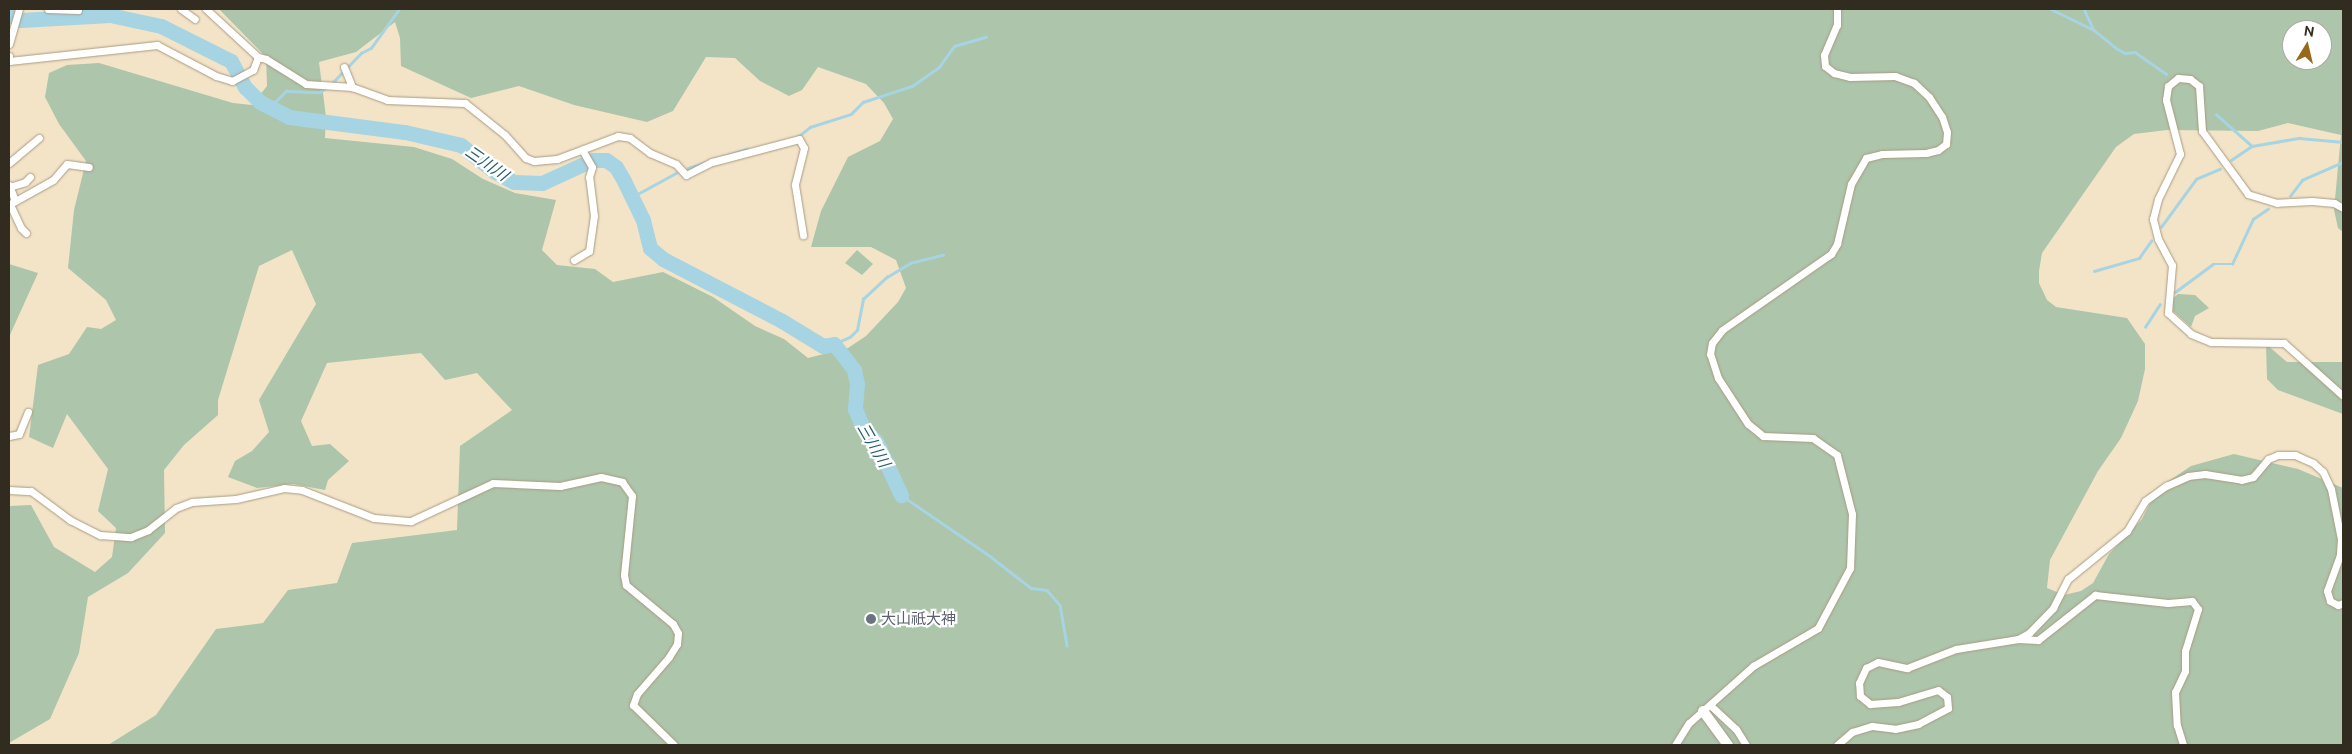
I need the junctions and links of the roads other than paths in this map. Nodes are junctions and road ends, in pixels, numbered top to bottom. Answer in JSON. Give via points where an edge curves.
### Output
{"nodes":[{"id":1,"x":19,"y":9,"type":"edge"},
{"id":2,"x":48,"y":9,"type":"edge"},
{"id":3,"x":181,"y":9,"type":"edge"},
{"id":4,"x":206,"y":9,"type":"edge"},
{"id":5,"x":1837,"y":9,"type":"edge"},
{"id":6,"x":78,"y":10,"type":"edge"},
{"id":7,"x":196,"y":19,"type":"dead end"},
{"id":8,"x":9,"y":44,"type":"edge"},
{"id":9,"x":9,"y":56,"type":"edge"},
{"id":10,"x":258,"y":57,"type":"junction"},
{"id":11,"x":9,"y":61,"type":"edge"},
{"id":12,"x":344,"y":68,"type":"dead end"},
{"id":13,"x":352,"y":87,"type":"junction"},
{"id":14,"x":39,"y":138,"type":"dead end"},
{"id":15,"x":583,"y":152,"type":"junction"},
{"id":16,"x":9,"y":163,"type":"edge"},
{"id":17,"x":89,"y":167,"type":"dead end"},
{"id":18,"x":30,"y":177,"type":"dead end"},
{"id":19,"x":9,"y":186,"type":"edge"},
{"id":20,"x":15,"y":201,"type":"junction"},
{"id":21,"x":2343,"y":208,"type":"edge"},
{"id":22,"x":26,"y":233,"type":"dead end"},
{"id":23,"x":803,"y":235,"type":"dead end"},
{"id":24,"x":574,"y":260,"type":"dead end"},
{"id":25,"x":2343,"y":396,"type":"edge"},
{"id":26,"x":28,"y":412,"type":"dead end"},
{"id":27,"x":9,"y":436,"type":"edge"},
{"id":28,"x":9,"y":490,"type":"edge"},
{"id":29,"x":2343,"y":603,"type":"edge"},
{"id":30,"x":2018,"y":639,"type":"junction"},
{"id":31,"x":1707,"y":708,"type":"junction"},
{"id":32,"x":674,"y":745,"type":"edge"},
{"id":33,"x":1675,"y":745,"type":"edge"},
{"id":34,"x":1728,"y":745,"type":"edge"},
{"id":35,"x":1746,"y":745,"type":"edge"},
{"id":36,"x":1837,"y":745,"type":"edge"},
{"id":37,"x":2183,"y":745,"type":"edge"}],
"edges":[{"from":1,"to":8,"type":"street"},
{"from":2,"to":6,"type":"street"},
{"from":3,"to":7,"type":"street"},
{"from":4,"to":10,"type":"street"},
{"from":5,"to":31,"type":"street","via":[[1837,25],[1824,55],[1825,66],[1834,73],[1850,77],[1895,76],[1914,83],[1929,97],[1942,117],[1947,132],[1946,144],[1926,153],[1882,154],[1866,158],[1851,184],[1837,244],[1831,254],[1735,321],[1712,342],[1710,354],[1718,378],[1748,424],[1763,436],[1813,438],[1837,455],[1852,514],[1850,568],[1818,628],[1753,666]]},
{"from":9,"to":11,"type":"street"},
{"from":10,"to":11,"type":"street","via":[[253,70],[232,80],[216,76],[157,45]]},
{"from":10,"to":13,"type":"street","via":[[306,84]]},
{"from":12,"to":13,"type":"street"},
{"from":13,"to":15,"type":"street","via":[[387,100],[465,103],[505,135],[526,158],[534,161]]},
{"from":14,"to":16,"type":"street"},
{"from":15,"to":23,"type":"street","via":[[607,139],[630,138],[650,153],[676,164],[686,175],[719,159],[799,139],[804,148],[794,185]]},
{"from":15,"to":24,"type":"street","via":[[592,167],[589,177],[594,216],[588,251]]},
{"from":17,"to":20,"type":"street","via":[[67,164],[53,180]]},
{"from":18,"to":19,"type":"street","via":[[25,182]]},
{"from":19,"to":20,"type":"street"},
{"from":20,"to":22,"type":"street","via":[[10,204]]},
{"from":21,"to":25,"type":"street","via":[[2334,203],[2312,201],[2277,203],[2248,194],[2202,131],[2199,86],[2190,79],[2178,78],[2168,86],[2166,100],[2180,154],[2158,199],[2153,219],[2158,239],[2172,265],[2168,313],[2191,334],[2211,342],[2284,344]]},
{"from":26,"to":27,"type":"street","via":[[20,434]]},
{"from":28,"to":32,"type":"street","via":[[31,491],[70,520],[100,534],[131,537],[148,530],[176,508],[192,502],[236,499],[284,488],[302,490],[374,518],[411,521],[493,483],[560,486],[601,477],[622,482],[632,496],[624,575],[626,585],[673,624],[678,633],[669,657],[637,694],[633,705]]},
{"from":29,"to":30,"type":"street","via":[[2338,605],[2330,601],[2327,591],[2340,556],[2341,539],[2331,489],[2323,472],[2313,463],[2295,455],[2278,455],[2268,459],[2253,477],[2241,480],[2205,474],[2188,476],[2166,486],[2145,501],[2127,531],[2078,568],[2068,579],[2053,608],[2029,633]]},
{"from":30,"to":36,"type":"street","via":[[1956,649],[1907,668],[1878,662],[1866,668],[1859,683],[1860,696],[1870,704],[1898,702],[1938,690],[1946,697],[1948,708],[1918,724],[1895,729],[1872,726],[1852,732]]},
{"from":30,"to":37,"type":"street","via":[[2038,640],[2095,595],[2168,603],[2192,601],[2198,610],[2185,651],[2185,671],[2175,692],[2177,725]]},
{"from":31,"to":33,"type":"street","via":[[1688,723]]},
{"from":31,"to":34,"type":"street"},
{"from":31,"to":35,"type":"street","via":[[1736,729]]}]}
